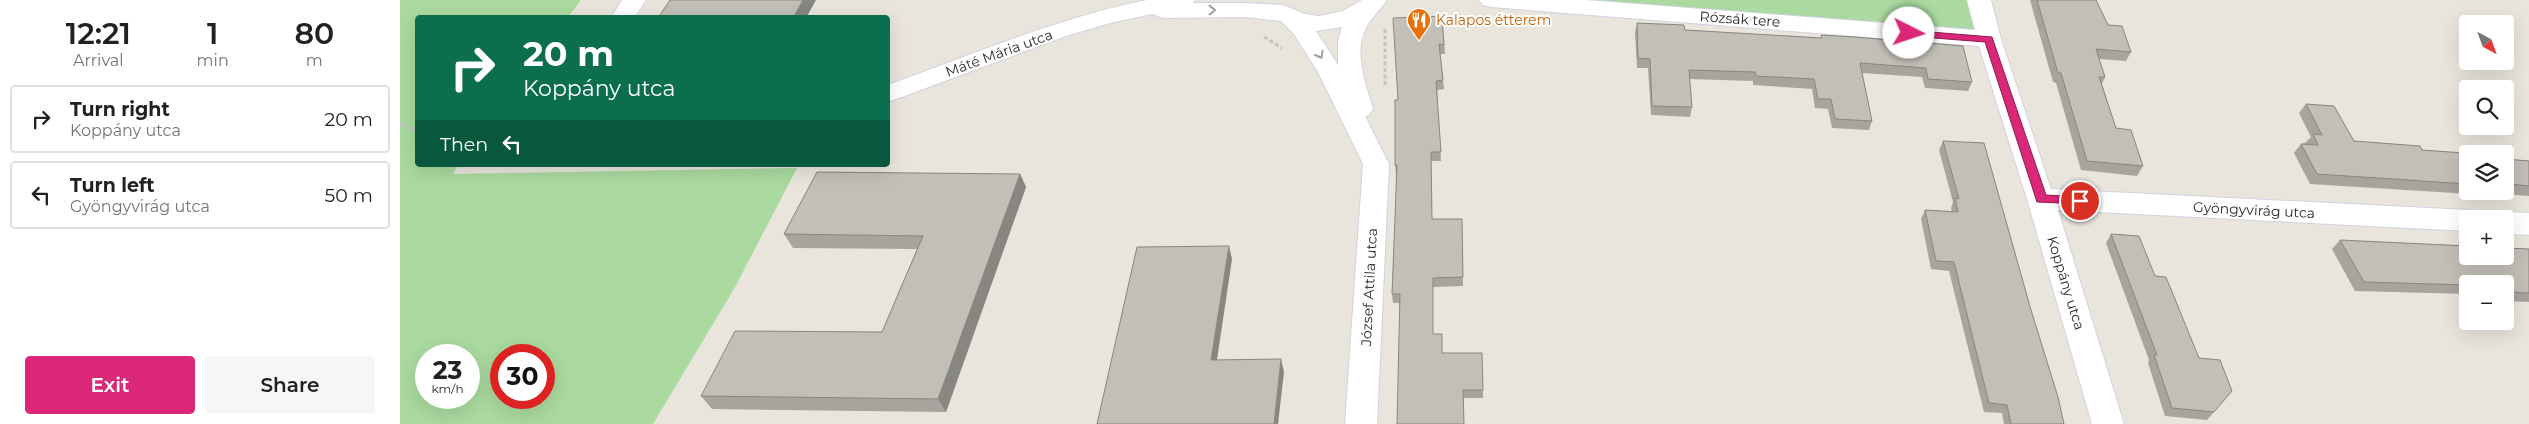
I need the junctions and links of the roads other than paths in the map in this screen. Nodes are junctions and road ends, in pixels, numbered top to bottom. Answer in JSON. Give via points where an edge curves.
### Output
{"nodes":[{"id":1,"x":634,"y":0,"type":"edge"},
{"id":2,"x":1183,"y":0,"type":"edge"},
{"id":3,"x":1492,"y":0,"type":"edge"},
{"id":4,"x":1979,"y":0,"type":"edge"},
{"id":5,"x":1377,"y":9,"type":"edge"},
{"id":6,"x":1281,"y":10,"type":"edge"},
{"id":7,"x":624,"y":15,"type":"edge"},
{"id":8,"x":1111,"y":15,"type":"junction"},
{"id":9,"x":1989,"y":39,"type":"junction"},
{"id":10,"x":890,"y":93,"type":"edge"},
{"id":11,"x":1371,"y":151,"type":"junction"},
{"id":12,"x":2041,"y":199,"type":"junction"},
{"id":13,"x":2459,"y":221,"type":"edge"},
{"id":14,"x":2514,"y":223,"type":"edge"},
{"id":15,"x":2529,"y":224,"type":"edge"},
{"id":16,"x":1361,"y":424,"type":"edge"},
{"id":17,"x":2108,"y":424,"type":"edge"}],
"edges":[{"from":1,"to":7,"type":"street"},
{"from":2,"to":8,"type":"street","name":"Máté Mária utca"},
{"from":3,"to":9,"type":"street","name":"Rózsák tere"},
{"from":4,"to":9,"type":"street","name":"Koppány utca"},
{"from":5,"to":6,"type":"street","via":[[1315,23]]},
{"from":5,"to":11,"type":"street","name":"József Attila utca","via":[[1352,32],[1350,58],[1356,96]]},
{"from":8,"to":6,"type":"street","name":"Máté Mária utca","one_way":true},
{"from":6,"to":11,"type":"street","name":"József Attila utca","one_way":true,"via":[[1303,29],[1316,47]]},
{"from":8,"to":10,"type":"street","name":"Máté Mária utca","via":[[1008,48]]},
{"from":9,"to":12,"type":"street","name":"Koppány utca"},
{"from":11,"to":16,"type":"street","name":"József Attila utca","via":[[1376,164]]},
{"from":12,"to":13,"type":"street","name":"Gyöngyvirág utca"},
{"from":12,"to":17,"type":"street","name":"Koppány utca"},
{"from":14,"to":15,"type":"street"}]}
